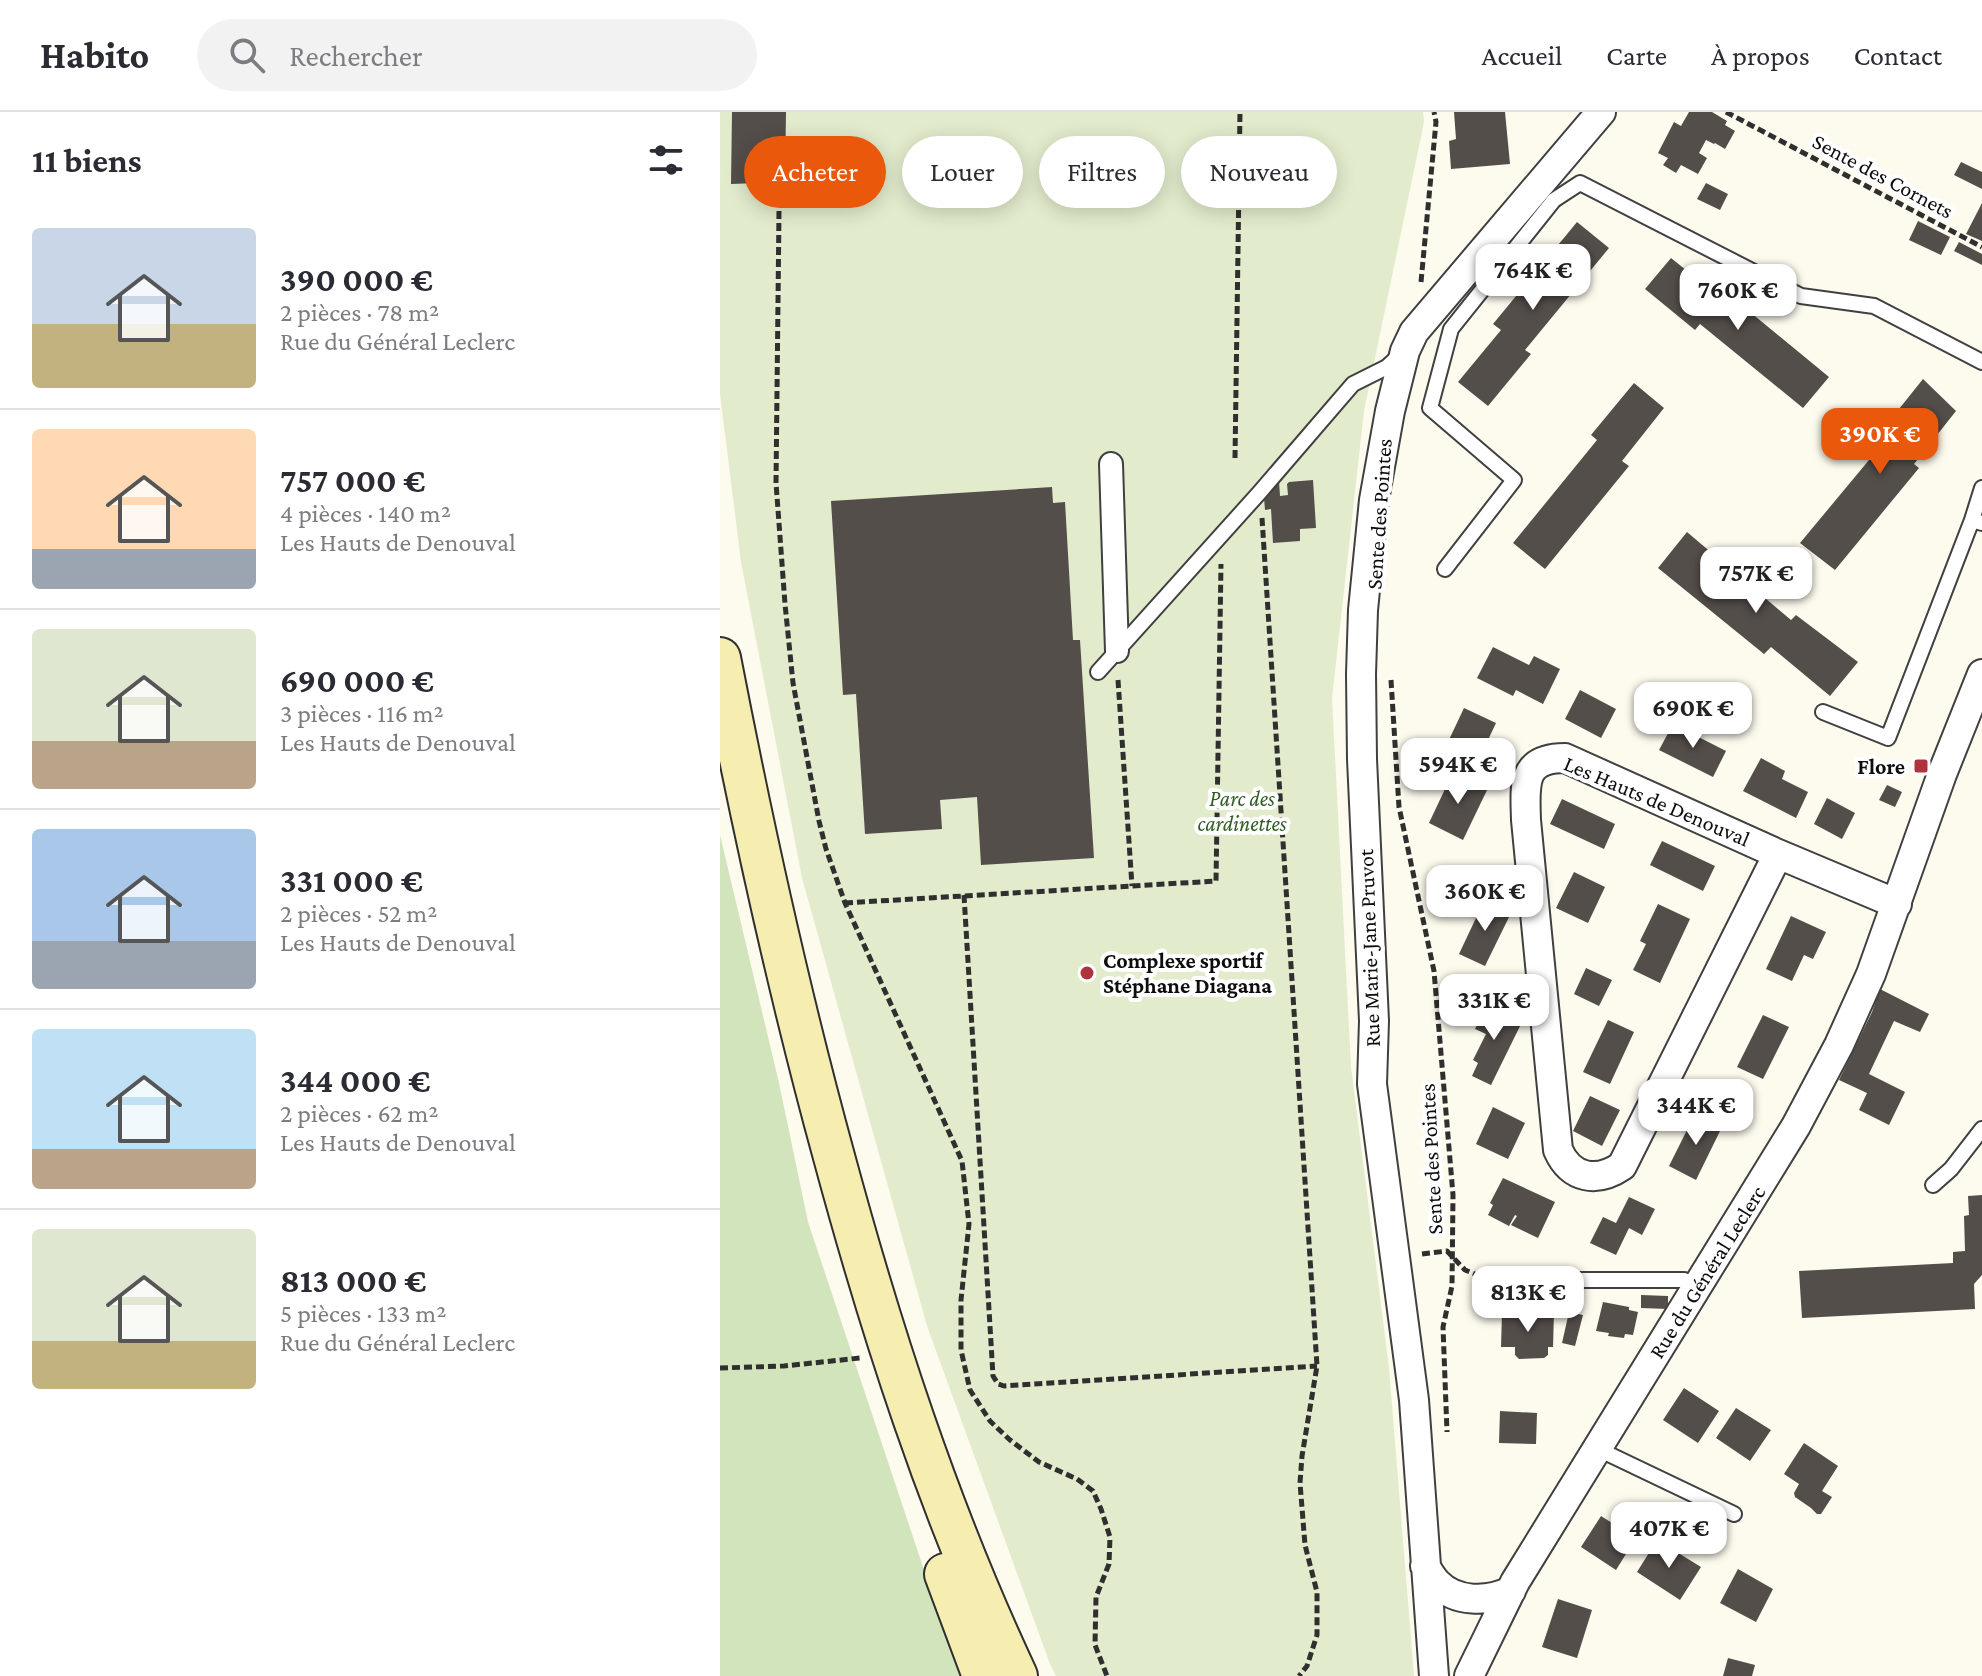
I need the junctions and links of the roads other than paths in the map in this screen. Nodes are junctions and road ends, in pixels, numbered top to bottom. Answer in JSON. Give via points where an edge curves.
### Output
{"nodes":[{"id":1,"x":1601,"y":112,"type":"edge"},
{"id":2,"x":1409,"y":341,"type":"junction"},
{"id":3,"x":1982,"y":362,"type":"edge"},
{"id":4,"x":1111,"y":464,"type":"dead end"},
{"id":5,"x":1982,"y":488,"type":"edge"},
{"id":6,"x":1977,"y":522,"type":"edge"},
{"id":7,"x":1445,"y":569,"type":"dead end"},
{"id":8,"x":1117,"y":651,"type":"junction"},
{"id":9,"x":720,"y":658,"type":"edge"},
{"id":10,"x":1098,"y":672,"type":"dead end"},
{"id":11,"x":1982,"y":674,"type":"edge"},
{"id":12,"x":1823,"y":712,"type":"dead end"},
{"id":13,"x":720,"y":749,"type":"edge"},
{"id":14,"x":1778,"y":854,"type":"junction"},
{"id":15,"x":1897,"y":904,"type":"junction"},
{"id":16,"x":1982,"y":1129,"type":"edge"},
{"id":17,"x":1933,"y":1185,"type":"dead end"},
{"id":18,"x":1491,"y":1280,"type":"road end"},
{"id":19,"x":1697,"y":1288,"type":"junction"},
{"id":20,"x":1598,"y":1449,"type":"junction"},
{"id":21,"x":1734,"y":1514,"type":"dead end"},
{"id":22,"x":1425,"y":1566,"type":"junction"},
{"id":23,"x":1511,"y":1591,"type":"junction"},
{"id":24,"x":983,"y":1676,"type":"edge"},
{"id":25,"x":1017,"y":1676,"type":"edge"},
{"id":26,"x":1434,"y":1676,"type":"edge"},
{"id":27,"x":1469,"y":1676,"type":"edge"}],
"edges":[{"from":1,"to":2,"type":"street"},
{"from":2,"to":8,"type":"lane","via":[[1387,367],[1353,384]]},
{"from":2,"to":22,"type":"street","name":"Rue Marie-Jane Pruvot","via":[[1374,500],[1364,596],[1362,759],[1372,1084],[1414,1400]]},
{"from":3,"to":7,"type":"lane","via":[[1874,306],[1801,296],[1580,183],[1554,200],[1451,329],[1430,408],[1514,480]]},
{"from":4,"to":8,"type":"street"},
{"from":5,"to":6,"type":"lane"},
{"from":6,"to":12,"type":"lane","via":[[1888,738]]},
{"from":8,"to":10,"type":"lane"},
{"from":9,"to":25,"type":"main road","via":[[786,972],[855,1236],[934,1476]]},
{"from":11,"to":15,"type":"street","name":"Rue du Général Leclerc"},
{"from":13,"to":24,"type":"main road","via":[[779,1019],[842,1255],[937,1553]]},
{"from":14,"to":14,"type":"street","name":"Les Hauts de Denouval","via":[[1565,758],[1545,760],[1529,772],[1526,820],[1558,1150],[1577,1173],[1604,1175],[1622,1166]]},
{"from":14,"to":15,"type":"street","name":"Les Hauts de Denouval"},
{"from":15,"to":19,"type":"street","name":"Rue du Général Leclerc","via":[[1832,1058]]},
{"from":16,"to":17,"type":"lane"},
{"from":18,"to":19,"type":"lane","via":[[1684,1280]]},
{"from":19,"to":20,"type":"street","name":"Rue du Général Leclerc"},
{"from":20,"to":21,"type":"lane"},
{"from":20,"to":23,"type":"street","name":"Rue du Général Leclerc"},
{"from":22,"to":23,"type":"street","via":[[1436,1582],[1458,1596],[1487,1599]]},
{"from":22,"to":26,"type":"street","name":"Rue Marie-Jane Pruvot"},
{"from":23,"to":27,"type":"street","name":"Rue du Général Leclerc"}]}
